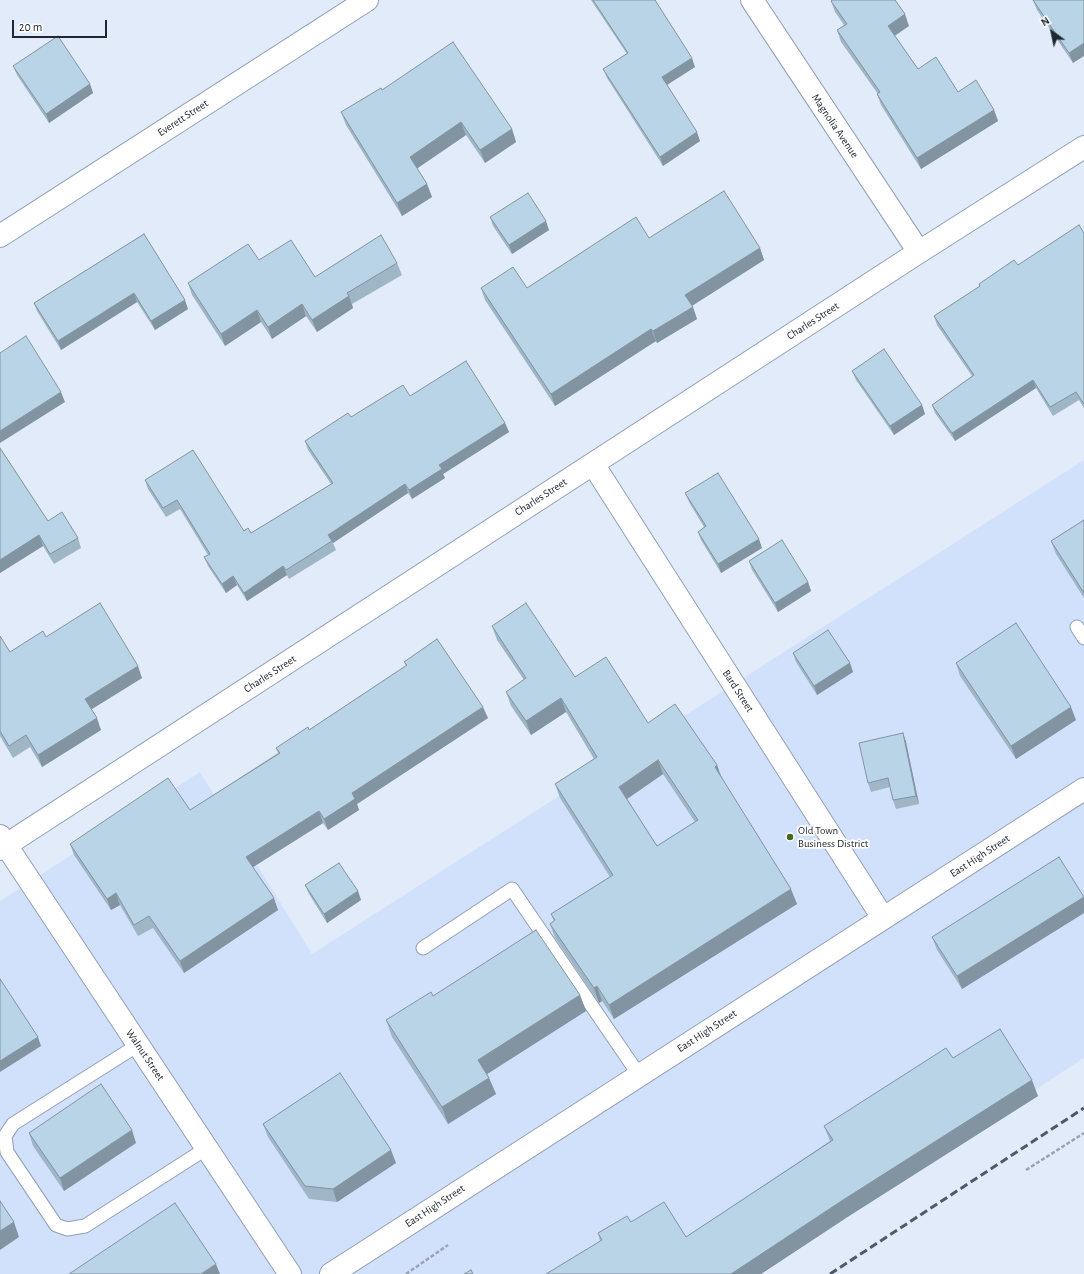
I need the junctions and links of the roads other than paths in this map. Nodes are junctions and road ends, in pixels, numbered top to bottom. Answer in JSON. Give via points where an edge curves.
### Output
{"nodes":[{"id":1,"x":367,"y":0,"type":"edge"},
{"id":2,"x":752,"y":0,"type":"edge"},
{"id":3,"x":1084,"y":148,"type":"edge"},
{"id":4,"x":0,"y":236,"type":"edge"},
{"id":5,"x":919,"y":252,"type":"junction"},
{"id":6,"x":593,"y":464,"type":"junction"},
{"id":7,"x":1077,"y":627,"type":"dead end"},
{"id":8,"x":1084,"y":638,"type":"edge"},
{"id":9,"x":1084,"y":789,"type":"edge"},
{"id":10,"x":2,"y":843,"type":"edge"},
{"id":11,"x":883,"y":918,"type":"junction"},
{"id":12,"x":423,"y":948,"type":"dead end"},
{"id":13,"x":138,"y":1045,"type":"junction"},
{"id":14,"x":639,"y":1075,"type":"junction"},
{"id":15,"x":207,"y":1148,"type":"junction"},
{"id":16,"x":290,"y":1274,"type":"edge"},
{"id":17,"x":331,"y":1274,"type":"edge"}],
"edges":[{"from":1,"to":4,"type":"street","name":"Everett Street"},
{"from":2,"to":5,"type":"street","name":"Magnolia Avenue"},
{"from":3,"to":5,"type":"street","name":"Charles Street"},
{"from":5,"to":6,"type":"street","name":"Charles Street"},
{"from":6,"to":10,"type":"street","name":"Charles Street"},
{"from":6,"to":11,"type":"street","name":"Bard Street"},
{"from":7,"to":8,"type":"lane"},
{"from":9,"to":11,"type":"street","name":"East High Street"},
{"from":10,"to":13,"type":"street","name":"Walnut Street"},
{"from":11,"to":14,"type":"street","name":"East High Street"},
{"from":12,"to":14,"type":"lane","via":[[512,889]]},
{"from":13,"to":15,"type":"street","name":"Walnut Street"},
{"from":13,"to":15,"type":"lane","via":[[13,1124],[5,1136],[7,1152],[56,1225],[67,1229],[85,1226]]},
{"from":14,"to":17,"type":"street","name":"East High Street"},
{"from":15,"to":16,"type":"street","name":"Walnut Street"}]}
